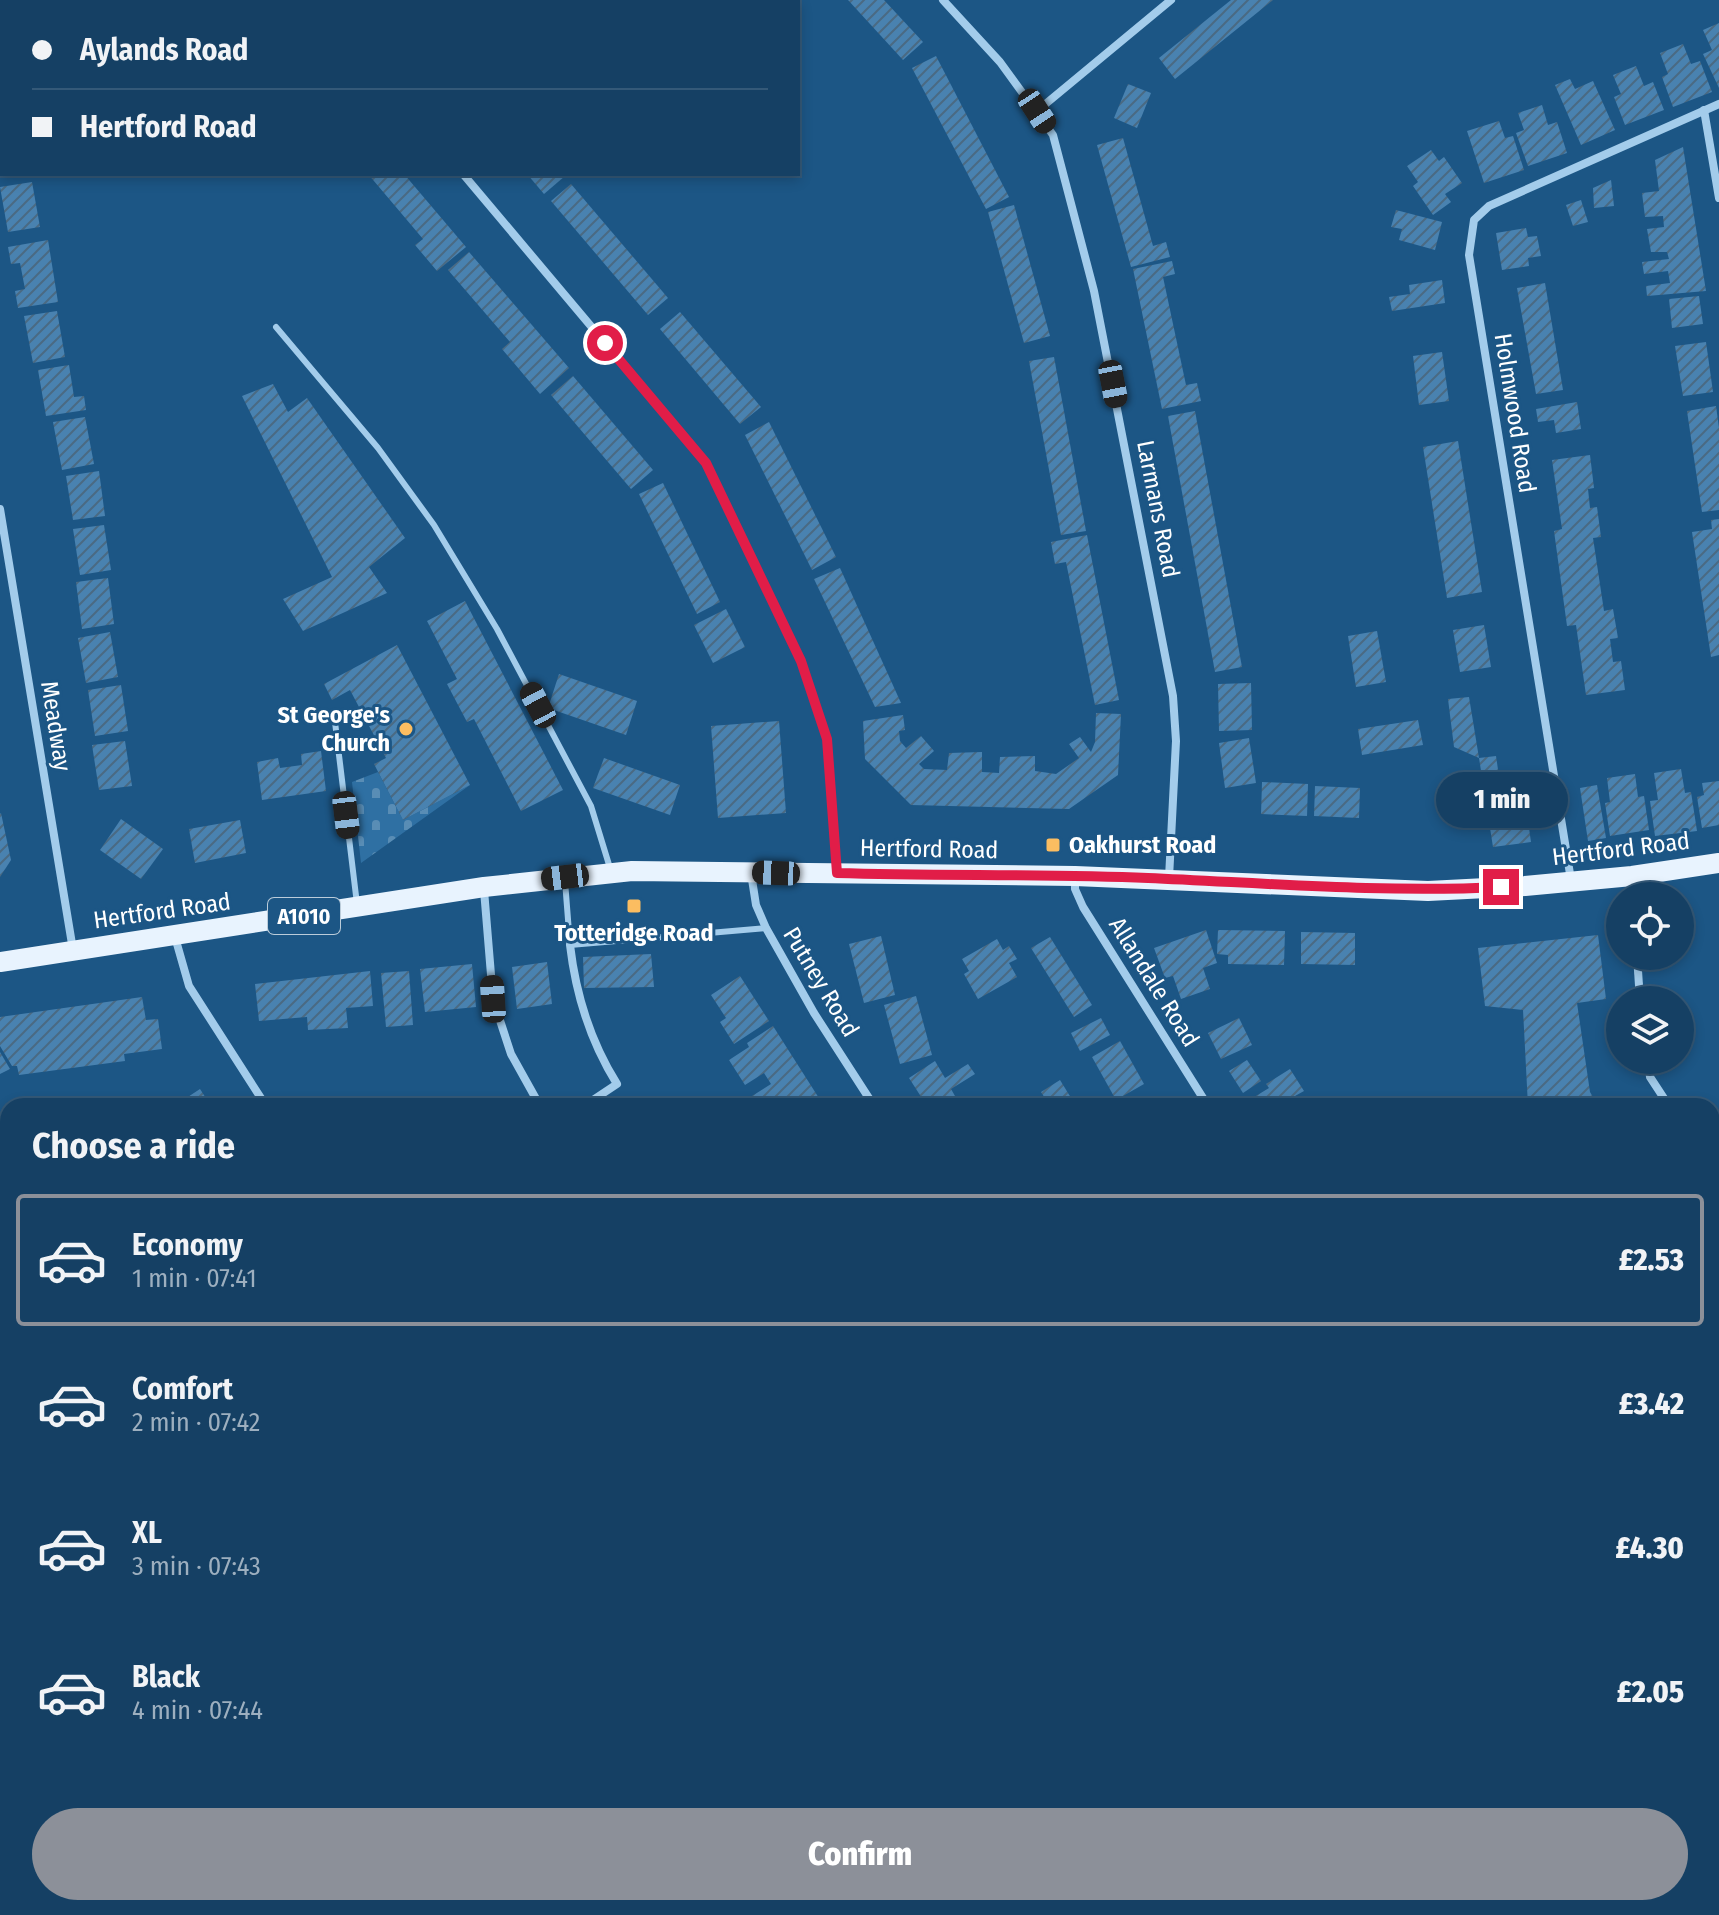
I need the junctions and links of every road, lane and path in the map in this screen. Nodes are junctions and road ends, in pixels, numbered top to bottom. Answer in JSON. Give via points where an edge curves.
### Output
{"nodes":[{"id":1,"x":943,"y":0,"type":"edge"},
{"id":2,"x":1171,"y":0,"type":"edge"},
{"id":3,"x":1719,"y":104,"type":"edge"},
{"id":4,"x":1704,"y":110,"type":"junction"},
{"id":5,"x":1037,"y":111,"type":"junction"},
{"id":6,"x":465,"y":176,"type":"edge"},
{"id":7,"x":1719,"y":198,"type":"edge"},
{"id":8,"x":276,"y":327,"type":"dead end"},
{"id":9,"x":0,"y":509,"type":"edge"},
{"id":10,"x":335,"y":722,"type":"dead end"},
{"id":11,"x":1719,"y":863,"type":"edge"},
{"id":12,"x":611,"y":872,"type":"junction"},
{"id":13,"x":751,"y":872,"type":"junction"},
{"id":14,"x":837,"y":873,"type":"junction"},
{"id":15,"x":1075,"y":876,"type":"junction"},
{"id":16,"x":565,"y":877,"type":"junction"},
{"id":17,"x":1168,"y":879,"type":"junction"},
{"id":18,"x":1571,"y":881,"type":"junction"},
{"id":19,"x":1647,"y":882,"type":"edge"},
{"id":20,"x":1606,"y":884,"type":"edge"},
{"id":21,"x":484,"y":887,"type":"junction"},
{"id":22,"x":357,"y":908,"type":"junction"},
{"id":23,"x":766,"y":928,"type":"junction"},
{"id":24,"x":175,"y":936,"type":"junction"},
{"id":25,"x":570,"y":945,"type":"junction"},
{"id":26,"x":73,"y":951,"type":"junction"},
{"id":27,"x":0,"y":962,"type":"edge"},
{"id":28,"x":1650,"y":1074,"type":"edge"},
{"id":29,"x":261,"y":1098,"type":"edge"},
{"id":30,"x":536,"y":1098,"type":"edge"},
{"id":31,"x":596,"y":1098,"type":"edge"},
{"id":32,"x":869,"y":1098,"type":"edge"},
{"id":33,"x":1203,"y":1098,"type":"edge"},
{"id":34,"x":1664,"y":1098,"type":"edge"}],
"edges":[{"from":1,"to":5,"type":"street","name":"Larmans Road"},
{"from":2,"to":5,"type":"street"},
{"from":3,"to":4,"type":"street","name":"Holmwood Road"},
{"from":4,"to":7,"type":"street"},
{"from":4,"to":18,"type":"street","name":"Holmwood Road","via":[[1489,206],[1474,220],[1469,255]]},
{"from":5,"to":17,"type":"street","name":"Larmans Road","via":[[1053,135],[1094,291],[1173,696],[1176,741]]},
{"from":6,"to":14,"type":"street","via":[[706,463],[801,661],[827,739]]},
{"from":8,"to":12,"type":"lane","via":[[378,448],[434,525],[497,629],[591,806]]},
{"from":9,"to":26,"type":"street","name":"Meadway"},
{"from":10,"to":22,"type":"lane"},
{"from":11,"to":19,"type":"main road","name":"Hertford Road","number":"A1010"},
{"from":12,"to":13,"type":"main road","name":"Hertford Road","number":"A1010"},
{"from":12,"to":16,"type":"main road","name":"Hertford Road","number":"A1010"},
{"from":13,"to":14,"type":"main road","name":"Hertford Road","number":"A1010"},
{"from":13,"to":23,"type":"street","name":"Putney Road"},
{"from":14,"to":15,"type":"main road","name":"Hertford Road","number":"A1010"},
{"from":15,"to":17,"type":"main road","name":"Hertford Road","number":"A1010"},
{"from":15,"to":33,"type":"street","name":"Allandale Road","via":[[1083,907]]},
{"from":16,"to":21,"type":"main road","name":"Hertford Road","number":"A1010"},
{"from":16,"to":25,"type":"lane"},
{"from":17,"to":18,"type":"main road","name":"Hertford Road","number":"A1010","via":[[1428,891]]},
{"from":18,"to":20,"type":"main road","name":"Hertford Road","number":"A1010"},
{"from":21,"to":22,"type":"main road","name":"Hertford Road","number":"A1010"},
{"from":21,"to":30,"type":"street","via":[[493,999],[511,1054]]},
{"from":22,"to":24,"type":"main road","name":"Hertford Road","number":"A1010"},
{"from":23,"to":25,"type":"lane"},
{"from":23,"to":32,"type":"street","name":"Putney Road"},
{"from":24,"to":26,"type":"main road","name":"Hertford Road","number":"A1010"},
{"from":24,"to":29,"type":"street","via":[[189,986]]},
{"from":25,"to":31,"type":"street","via":[[583,1015],[617,1084]]},
{"from":26,"to":27,"type":"main road","name":"Hertford Road","number":"A1010"},
{"from":28,"to":34,"type":"street"}]}
